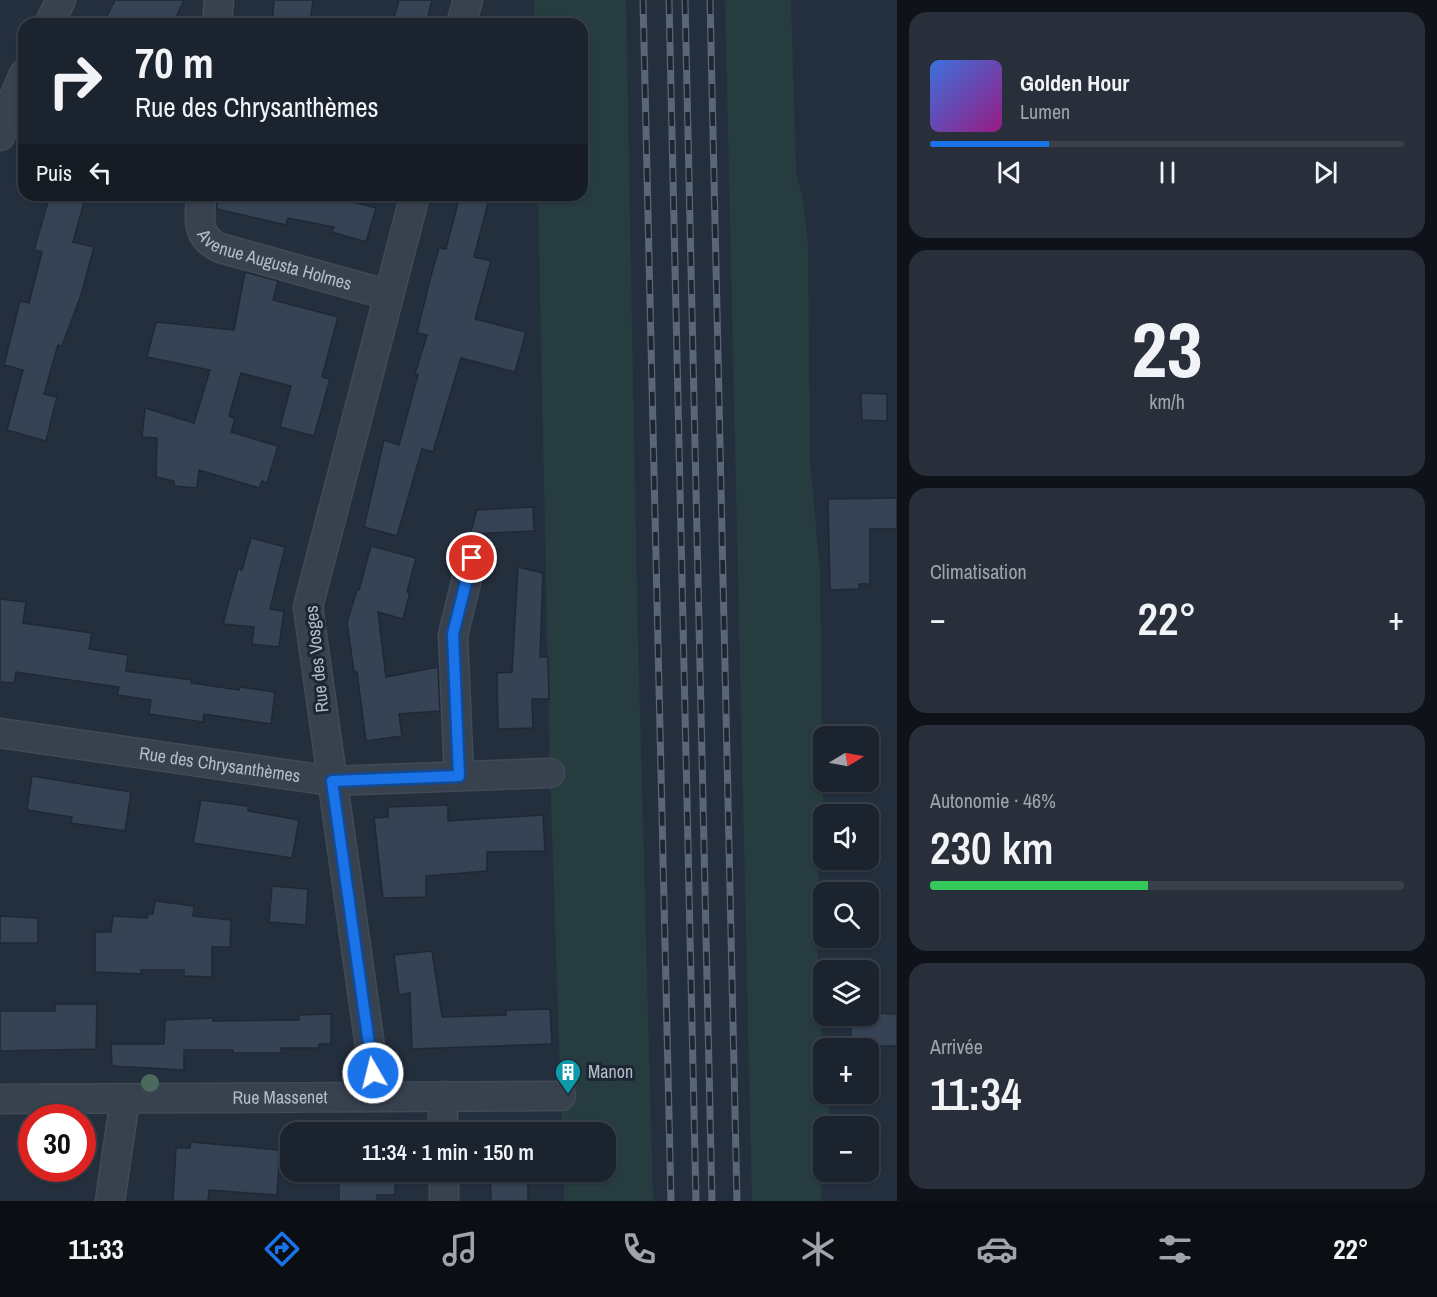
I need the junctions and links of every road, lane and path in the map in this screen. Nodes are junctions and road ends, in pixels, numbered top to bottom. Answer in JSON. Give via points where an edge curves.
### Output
{"nodes":[{"id":1,"x":61,"y":0,"type":"edge"},
{"id":2,"x":219,"y":0,"type":"edge"},
{"id":3,"x":468,"y":0,"type":"edge"},
{"id":4,"x":52,"y":18,"type":"edge"},
{"id":5,"x":218,"y":18,"type":"edge"},
{"id":6,"x":463,"y":18,"type":"edge"},
{"id":7,"x":18,"y":88,"type":"edge"},
{"id":8,"x":0,"y":136,"type":"edge"},
{"id":9,"x":201,"y":201,"type":"edge"},
{"id":10,"x":413,"y":201,"type":"edge"},
{"id":11,"x":389,"y":295,"type":"junction"},
{"id":12,"x":472,"y":558,"type":"dead end"},
{"id":13,"x":0,"y":733,"type":"edge"},
{"id":14,"x":550,"y":774,"type":"dead end"},
{"id":15,"x":459,"y":776,"type":"junction"},
{"id":16,"x":332,"y":781,"type":"junction"},
{"id":17,"x":377,"y":1096,"type":"junction"},
{"id":18,"x":443,"y":1096,"type":"junction"},
{"id":19,"x":561,"y":1096,"type":"dead end"},
{"id":20,"x":0,"y":1099,"type":"edge"},
{"id":21,"x":125,"y":1099,"type":"junction"},
{"id":22,"x":443,"y":1122,"type":"edge"},
{"id":23,"x":444,"y":1182,"type":"edge"},
{"id":24,"x":110,"y":1201,"type":"edge"},
{"id":25,"x":444,"y":1201,"type":"edge"}],
"edges":[{"from":1,"to":4,"type":"street"},
{"from":2,"to":5,"type":"street"},
{"from":3,"to":6,"type":"street"},
{"from":7,"to":8,"type":"street"},
{"from":9,"to":11,"type":"street","name":"Avenue Augusta Holmes","via":[[201,227],[209,243]]},
{"from":10,"to":11,"type":"street","name":"Rue des Vosges"},
{"from":11,"to":16,"type":"street","name":"Rue des Vosges","via":[[308,607]]},
{"from":12,"to":15,"type":"street","via":[[453,634]]},
{"from":13,"to":16,"type":"street","name":"Rue des Chrysanthèmes"},
{"from":14,"to":15,"type":"street","name":"Rue des Chrysanthèmes"},
{"from":15,"to":16,"type":"street","name":"Rue des Chrysanthèmes"},
{"from":16,"to":17,"type":"street","name":"Rue des Vosges"},
{"from":17,"to":18,"type":"street","name":"Rue Massenet"},
{"from":17,"to":21,"type":"street","name":"Rue Massenet"},
{"from":18,"to":19,"type":"street","name":"Rue Massenet"},
{"from":18,"to":22,"type":"street"},
{"from":20,"to":21,"type":"street","name":"Rue Massenet"},
{"from":21,"to":24,"type":"street"},
{"from":23,"to":25,"type":"street"}]}
